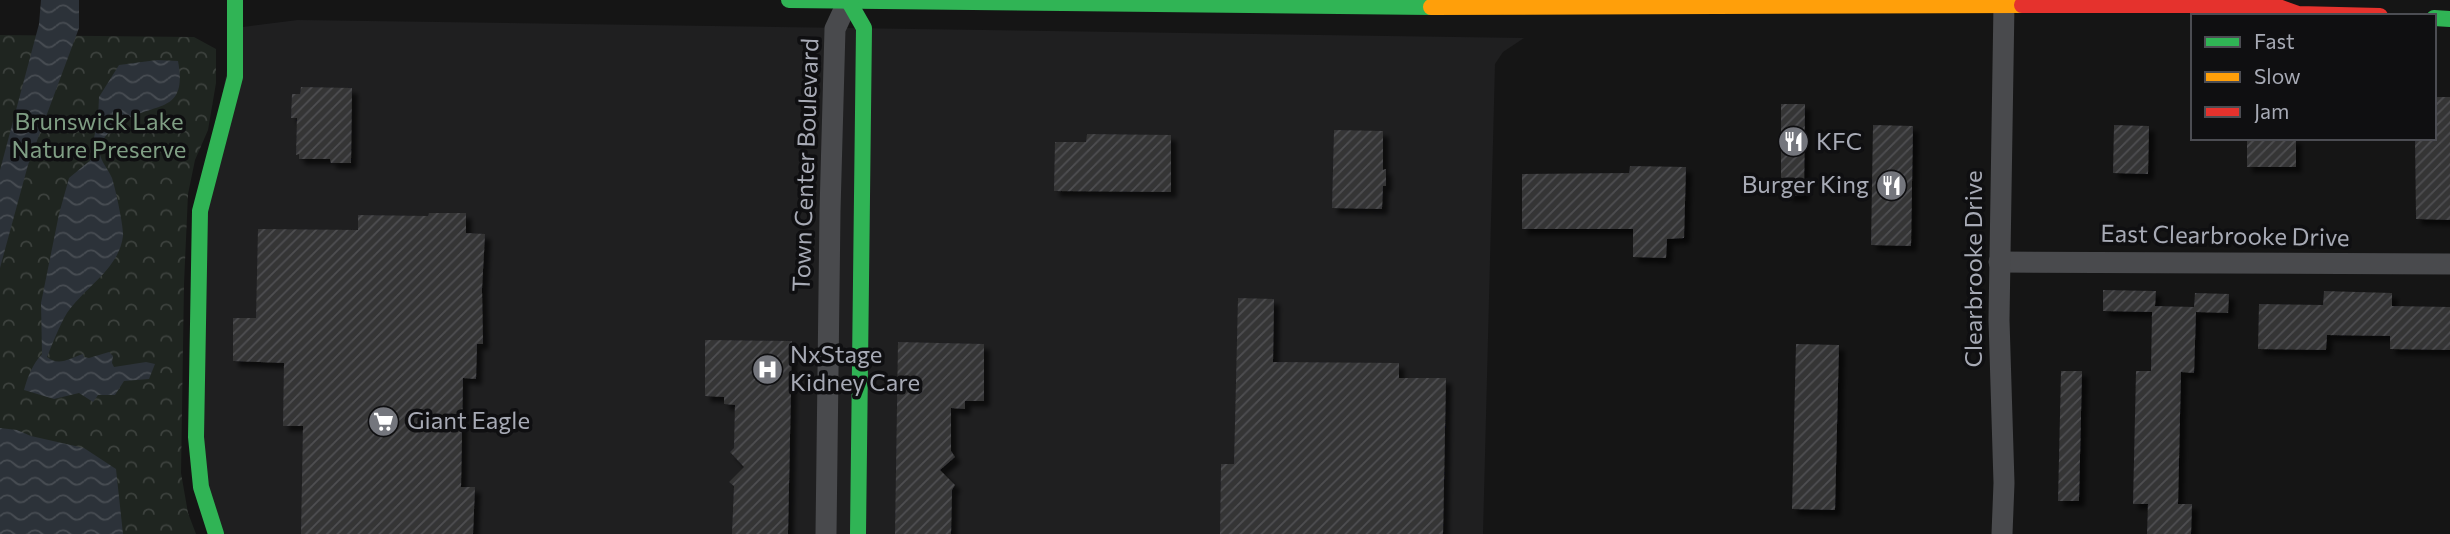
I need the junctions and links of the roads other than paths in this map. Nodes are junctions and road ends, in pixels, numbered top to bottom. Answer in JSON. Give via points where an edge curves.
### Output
{"nodes":[{"id":1,"x":235,"y":0,"type":"edge"},
{"id":2,"x":789,"y":0,"type":"edge"},
{"id":3,"x":848,"y":1,"type":"edge"},
{"id":4,"x":2280,"y":2,"type":"edge"},
{"id":5,"x":2004,"y":4,"type":"junction"},
{"id":6,"x":2298,"y":14,"type":"edge"},
{"id":7,"x":1999,"y":262,"type":"junction"},
{"id":8,"x":2450,"y":264,"type":"edge"},
{"id":9,"x":216,"y":534,"type":"edge"},
{"id":10,"x":826,"y":534,"type":"edge"},
{"id":11,"x":858,"y":534,"type":"edge"},
{"id":12,"x":2003,"y":534,"type":"edge"}],
"edges":[{"from":1,"to":9,"type":"main road","via":[[235,77],[200,211],[196,438],[201,487]]},
{"from":2,"to":3,"type":"main road"},
{"from":3,"to":5,"type":"main road","via":[[1395,7]]},
{"from":3,"to":10,"type":"street","name":"Town Center Boulevard","via":[[835,29]]},
{"from":3,"to":11,"type":"main road","via":[[864,28]]},
{"from":4,"to":5,"type":"main road"},
{"from":4,"to":6,"type":"main road"},
{"from":5,"to":7,"type":"street","name":"Clearbrooke Drive"},
{"from":7,"to":8,"type":"street","name":"East Clearbrooke Drive"},
{"from":7,"to":12,"type":"street","name":"Clearbrooke Drive"}]}
